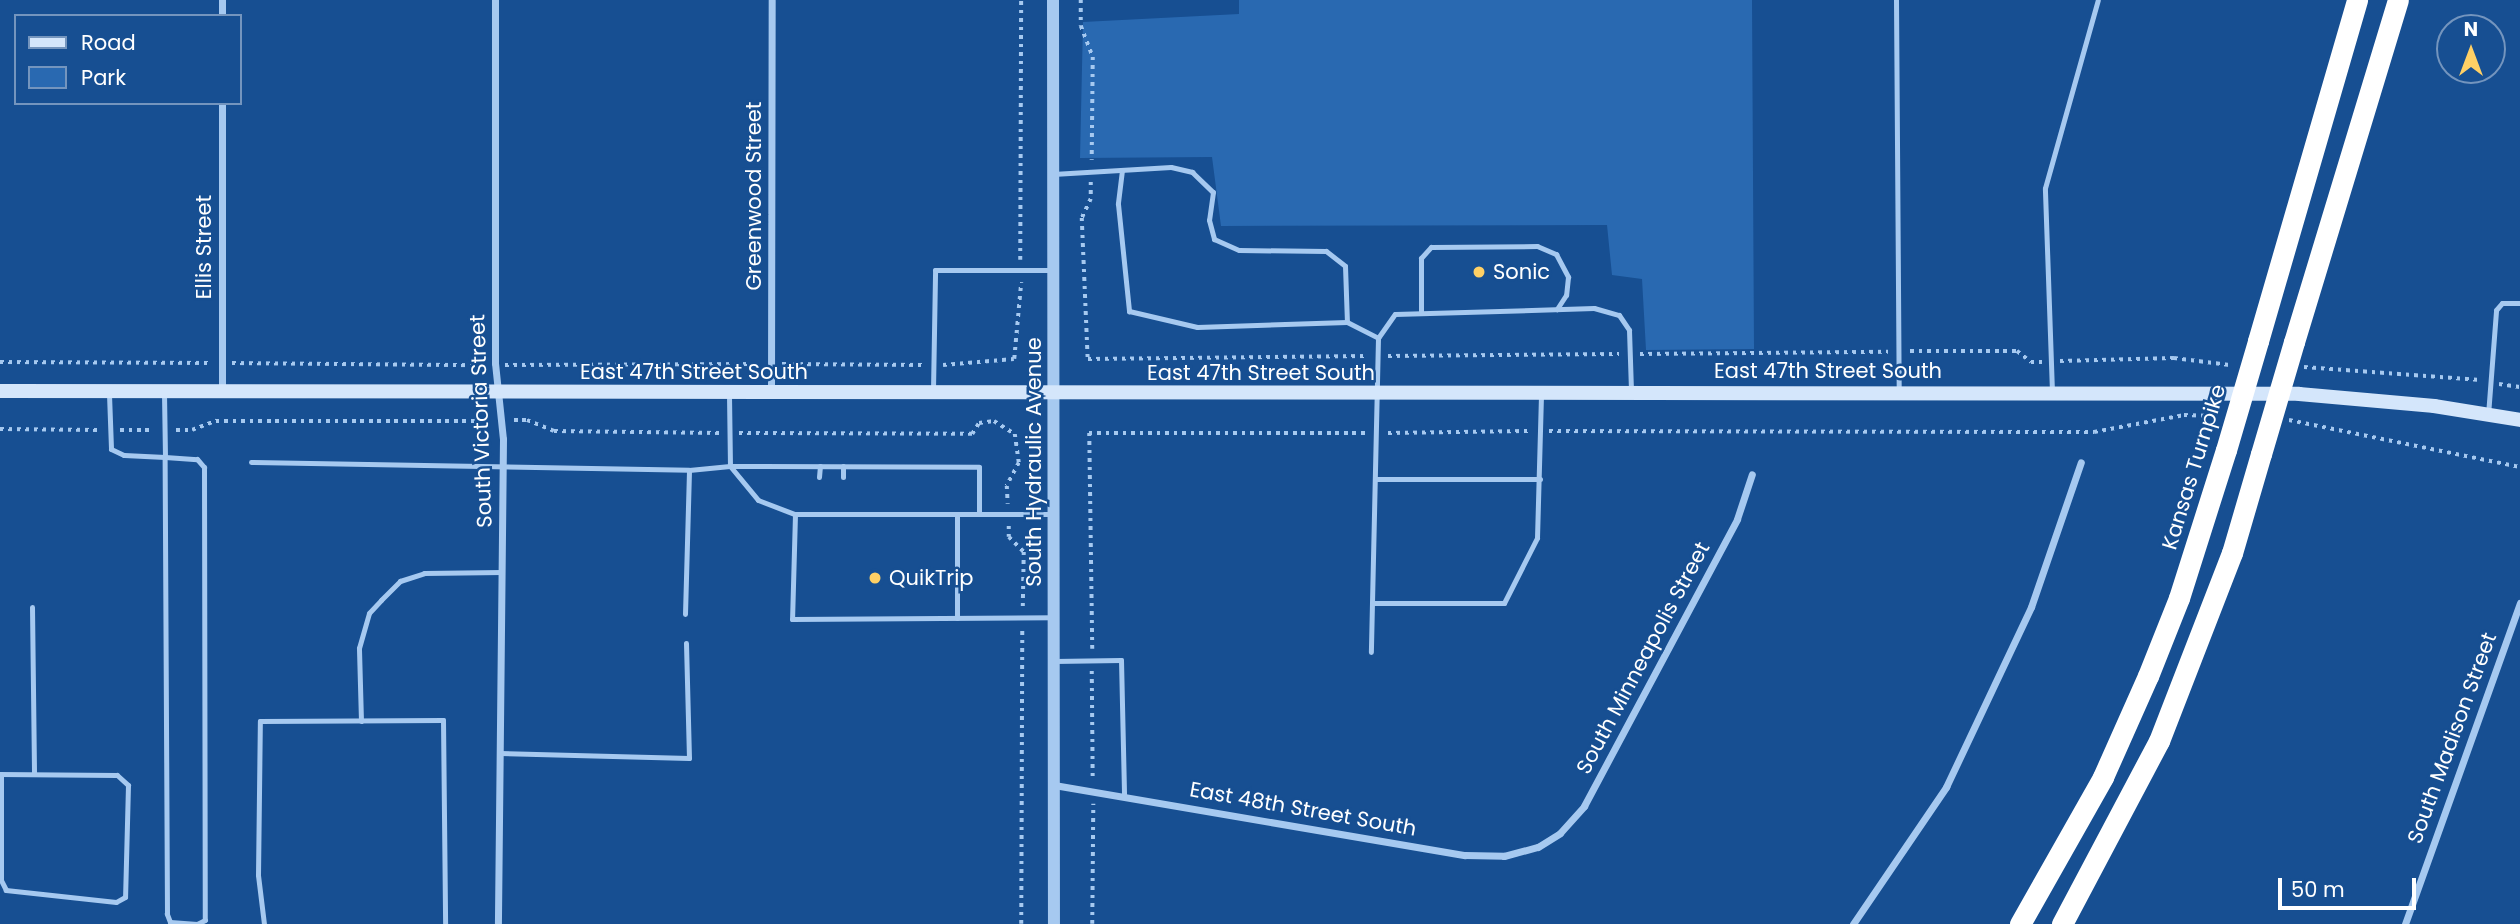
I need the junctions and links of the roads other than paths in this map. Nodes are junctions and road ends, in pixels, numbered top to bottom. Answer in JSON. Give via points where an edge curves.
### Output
{"nodes":[{"id":1,"x":495,"y":0,"type":"edge"},
{"id":2,"x":772,"y":0,"type":"edge"},
{"id":3,"x":1053,"y":0,"type":"edge"},
{"id":4,"x":1896,"y":0,"type":"edge"},
{"id":5,"x":2098,"y":0,"type":"edge"},
{"id":6,"x":2357,"y":0,"type":"edge"},
{"id":7,"x":2398,"y":0,"type":"edge"},
{"id":8,"x":222,"y":105,"type":"edge"},
{"id":9,"x":1122,"y":170,"type":"junction"},
{"id":10,"x":1053,"y":174,"type":"junction"},
{"id":11,"x":1054,"y":270,"type":"junction"},
{"id":12,"x":2520,"y":303,"type":"edge"},
{"id":13,"x":1557,"y":309,"type":"junction"},
{"id":14,"x":1421,"y":313,"type":"junction"},
{"id":15,"x":1347,"y":322,"type":"junction"},
{"id":16,"x":1378,"y":338,"type":"junction"},
{"id":17,"x":0,"y":391,"type":"edge"},
{"id":18,"x":109,"y":391,"type":"junction"},
{"id":19,"x":164,"y":391,"type":"junction"},
{"id":20,"x":222,"y":391,"type":"junction"},
{"id":21,"x":498,"y":391,"type":"junction"},
{"id":22,"x":1899,"y":392,"type":"junction"},
{"id":23,"x":2052,"y":392,"type":"junction"},
{"id":24,"x":729,"y":393,"type":"junction"},
{"id":25,"x":771,"y":393,"type":"junction"},
{"id":26,"x":933,"y":393,"type":"junction"},
{"id":27,"x":1541,"y":393,"type":"junction"},
{"id":28,"x":1631,"y":393,"type":"junction"},
{"id":29,"x":1054,"y":394,"type":"junction"},
{"id":30,"x":1377,"y":394,"type":"junction"},
{"id":31,"x":2488,"y":415,"type":"junction"},
{"id":32,"x":2520,"y":420,"type":"edge"},
{"id":33,"x":165,"y":457,"type":"junction"},
{"id":34,"x":251,"y":463,"type":"dead end"},
{"id":35,"x":2081,"y":463,"type":"dead end"},
{"id":36,"x":503,"y":465,"type":"junction"},
{"id":37,"x":730,"y":466,"type":"junction"},
{"id":38,"x":820,"y":466,"type":"junction"},
{"id":39,"x":843,"y":466,"type":"junction"},
{"id":40,"x":862,"y":467,"type":"junction"},
{"id":41,"x":884,"y":467,"type":"junction"},
{"id":42,"x":908,"y":467,"type":"junction"},
{"id":43,"x":929,"y":467,"type":"junction"},
{"id":44,"x":689,"y":470,"type":"junction"},
{"id":45,"x":1752,"y":474,"type":"dead end"},
{"id":46,"x":819,"y":477,"type":"dead end"},
{"id":47,"x":843,"y":477,"type":"dead end"},
{"id":48,"x":862,"y":477,"type":"dead end"},
{"id":49,"x":884,"y":477,"type":"dead end"},
{"id":50,"x":908,"y":477,"type":"dead end"},
{"id":51,"x":928,"y":477,"type":"dead end"},
{"id":52,"x":1375,"y":479,"type":"junction"},
{"id":53,"x":1540,"y":479,"type":"junction"},
{"id":54,"x":820,"y":504,"type":"dead end"},
{"id":55,"x":843,"y":504,"type":"dead end"},
{"id":56,"x":862,"y":504,"type":"dead end"},
{"id":57,"x":884,"y":504,"type":"dead end"},
{"id":58,"x":908,"y":504,"type":"dead end"},
{"id":59,"x":928,"y":505,"type":"dead end"},
{"id":60,"x":795,"y":513,"type":"junction"},
{"id":61,"x":819,"y":513,"type":"junction"},
{"id":62,"x":843,"y":514,"type":"junction"},
{"id":63,"x":862,"y":514,"type":"junction"},
{"id":64,"x":884,"y":514,"type":"junction"},
{"id":65,"x":907,"y":514,"type":"junction"},
{"id":66,"x":928,"y":514,"type":"junction"},
{"id":67,"x":957,"y":514,"type":"junction"},
{"id":68,"x":979,"y":514,"type":"junction"},
{"id":69,"x":1054,"y":514,"type":"junction"},
{"id":70,"x":502,"y":572,"type":"junction"},
{"id":71,"x":1372,"y":603,"type":"junction"},
{"id":72,"x":2520,"y":603,"type":"edge"},
{"id":73,"x":32,"y":607,"type":"dead end"},
{"id":74,"x":685,"y":614,"type":"dead end"},
{"id":75,"x":1054,"y":617,"type":"junction"},
{"id":76,"x":957,"y":618,"type":"junction"},
{"id":77,"x":686,"y":643,"type":"dead end"},
{"id":78,"x":1371,"y":652,"type":"dead end"},
{"id":79,"x":1054,"y":661,"type":"junction"},
{"id":80,"x":361,"y":720,"type":"junction"},
{"id":81,"x":500,"y":753,"type":"junction"},
{"id":82,"x":0,"y":774,"type":"edge"},
{"id":83,"x":34,"y":774,"type":"junction"},
{"id":84,"x":1054,"y":785,"type":"junction"},
{"id":85,"x":1124,"y":797,"type":"junction"},
{"id":86,"x":1544,"y":844,"type":"joint"},
{"id":87,"x":264,"y":924,"type":"edge"},
{"id":88,"x":445,"y":924,"type":"edge"},
{"id":89,"x":498,"y":924,"type":"edge"},
{"id":90,"x":1054,"y":924,"type":"edge"},
{"id":91,"x":1853,"y":924,"type":"edge"},
{"id":92,"x":2020,"y":924,"type":"edge"},
{"id":93,"x":2062,"y":924,"type":"edge"},
{"id":94,"x":2405,"y":924,"type":"edge"}],
"edges":[{"from":1,"to":21,"type":"street","name":"South Victoria Street"},
{"from":2,"to":25,"type":"street","name":"Greenwood Street"},
{"from":3,"to":10,"type":"street","name":"South Hydraulic Avenue"},
{"from":4,"to":22,"type":"lane"},
{"from":5,"to":23,"type":"lane","via":[[2045,188]]},
{"from":6,"to":92,"type":"highway","name":"Kansas Turnpike","bridge":true,"via":[[2179,598],[2103,777]]},
{"from":7,"to":93,"type":"highway","bridge":true,"via":[[2232,553],[2194,660],[2123,817]]},
{"from":8,"to":20,"type":"street","name":"Ellis Street"},
{"from":9,"to":10,"type":"lane"},
{"from":9,"to":15,"type":"lane","via":[[1171,167],[1192,172],[1213,192],[1209,220],[1214,239],[1239,250],[1326,251],[1337,257],[1345,266]]},
{"from":9,"to":15,"type":"lane","via":[[1118,204],[1129,311],[1197,327]]},
{"from":10,"to":11,"type":"street","name":"South Hydraulic Avenue"},
{"from":11,"to":26,"type":"lane","via":[[934,270]]},
{"from":11,"to":29,"type":"street","name":"South Hydraulic Avenue"},
{"from":12,"to":31,"type":"lane","via":[[2502,303],[2496,310]]},
{"from":13,"to":14,"type":"lane"},
{"from":13,"to":14,"type":"lane","via":[[1566,295],[1569,277],[1556,254],[1537,246],[1431,247],[1421,258]]},
{"from":13,"to":28,"type":"lane","via":[[1594,308],[1619,315],[1629,330]]},
{"from":14,"to":16,"type":"lane","via":[[1395,314]]},
{"from":15,"to":16,"type":"lane"},
{"from":16,"to":30,"type":"lane"},
{"from":17,"to":18,"type":"main road","name":"East 47th Street South"},
{"from":18,"to":19,"type":"main road","name":"East 47th Street South"},
{"from":18,"to":33,"type":"lane","via":[[111,449],[124,455]]},
{"from":19,"to":20,"type":"main road","name":"East 47th Street South"},
{"from":19,"to":33,"type":"lane"},
{"from":20,"to":21,"type":"main road","name":"East 47th Street South"},
{"from":21,"to":24,"type":"main road","name":"East 47th Street South"},
{"from":21,"to":36,"type":"street","name":"South Victoria Street"},
{"from":22,"to":23,"type":"main road","name":"East 47th Street South"},
{"from":22,"to":28,"type":"main road","name":"East 47th Street South"},
{"from":23,"to":31,"type":"main road","name":"East 47th Street South","via":[[2299,394]]},
{"from":24,"to":25,"type":"main road","name":"East 47th Street South"},
{"from":24,"to":37,"type":"lane"},
{"from":25,"to":26,"type":"main road","name":"East 47th Street South"},
{"from":26,"to":29,"type":"main road","name":"East 47th Street South"},
{"from":27,"to":28,"type":"main road","name":"East 47th Street South"},
{"from":27,"to":30,"type":"main road","name":"East 47th Street South"},
{"from":27,"to":53,"type":"lane"},
{"from":29,"to":30,"type":"main road","name":"East 47th Street South"},
{"from":29,"to":69,"type":"street","name":"South Hydraulic Avenue"},
{"from":30,"to":52,"type":"lane"},
{"from":31,"to":32,"type":"main road","name":"East 47th Street South"},
{"from":33,"to":33,"type":"lane","via":[[167,914],[170,922],[197,923],[205,920],[204,467],[197,459]]},
{"from":34,"to":36,"type":"lane"},
{"from":35,"to":91,"type":"street","via":[[2031,607],[1946,787]]},
{"from":36,"to":44,"type":"lane"},
{"from":36,"to":70,"type":"street","name":"South Victoria Street"},
{"from":37,"to":38,"type":"lane"},
{"from":37,"to":44,"type":"lane"},
{"from":37,"to":60,"type":"lane","via":[[758,500]]},
{"from":38,"to":39,"type":"lane"},
{"from":38,"to":46,"type":"lane"},
{"from":39,"to":40,"type":"lane"},
{"from":39,"to":47,"type":"lane"},
{"from":40,"to":41,"type":"lane"},
{"from":40,"to":48,"type":"lane"},
{"from":41,"to":42,"type":"lane"},
{"from":41,"to":49,"type":"lane"},
{"from":42,"to":43,"type":"lane"},
{"from":42,"to":50,"type":"lane"},
{"from":43,"to":51,"type":"lane"},
{"from":43,"to":68,"type":"lane","via":[[979,467]]},
{"from":44,"to":74,"type":"lane"},
{"from":45,"to":86,"type":"street","name":"South Minneapolis Street","via":[[1737,519],[1584,806]]},
{"from":52,"to":53,"type":"lane"},
{"from":52,"to":71,"type":"lane"},
{"from":53,"to":71,"type":"lane","via":[[1537,538],[1504,603]]},
{"from":54,"to":61,"type":"lane"},
{"from":55,"to":62,"type":"lane"},
{"from":56,"to":63,"type":"lane"},
{"from":57,"to":64,"type":"lane"},
{"from":58,"to":65,"type":"lane"},
{"from":59,"to":66,"type":"lane"},
{"from":60,"to":61,"type":"lane"},
{"from":60,"to":76,"type":"lane","via":[[792,619]]},
{"from":61,"to":62,"type":"lane"},
{"from":62,"to":63,"type":"lane"},
{"from":63,"to":64,"type":"lane"},
{"from":64,"to":65,"type":"lane"},
{"from":65,"to":66,"type":"lane"},
{"from":66,"to":67,"type":"lane"},
{"from":67,"to":68,"type":"lane"},
{"from":67,"to":76,"type":"lane"},
{"from":68,"to":69,"type":"lane"},
{"from":69,"to":75,"type":"street","name":"South Hydraulic Avenue"},
{"from":70,"to":80,"type":"lane","via":[[424,573],[400,581],[381,600],[369,614],[359,648]]},
{"from":70,"to":81,"type":"street","name":"South Victoria Street"},
{"from":71,"to":78,"type":"lane"},
{"from":72,"to":94,"type":"street","name":"South Madison Street"},
{"from":73,"to":83,"type":"lane"},
{"from":75,"to":76,"type":"lane"},
{"from":75,"to":79,"type":"street","name":"South Hydraulic Avenue"},
{"from":77,"to":81,"type":"lane","via":[[689,758]]},
{"from":79,"to":84,"type":"street","name":"South Hydraulic Avenue"},
{"from":79,"to":85,"type":"lane","via":[[1121,660]]},
{"from":80,"to":87,"type":"lane","via":[[260,721],[258,875]]},
{"from":80,"to":88,"type":"lane","via":[[443,720]]},
{"from":81,"to":89,"type":"street","name":"South Victoria Street"},
{"from":82,"to":83,"type":"lane"},
{"from":82,"to":83,"type":"lane","via":[[1,880],[6,890],[116,902],[125,897],[128,785],[117,775]]},
{"from":84,"to":85,"type":"street","name":"East 48th Street South"},
{"from":84,"to":90,"type":"street","name":"South Hydraulic Avenue"},
{"from":85,"to":86,"type":"street","name":"East 48th Street South","via":[[1465,855],[1516,855]]}]}
